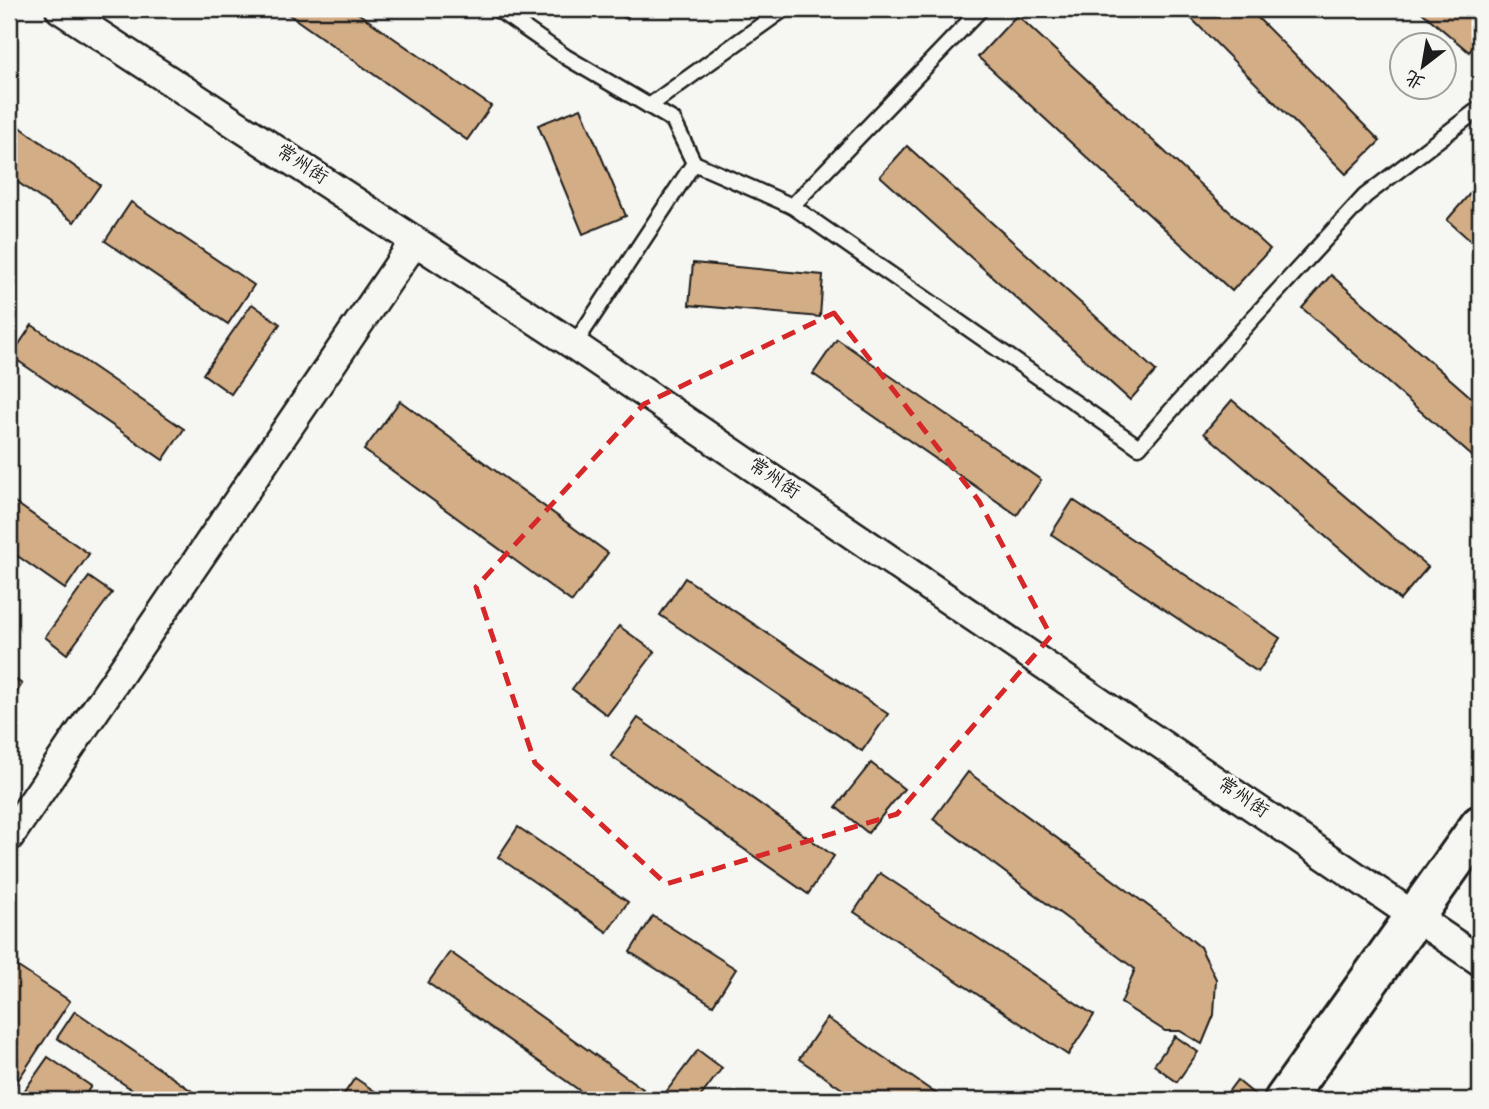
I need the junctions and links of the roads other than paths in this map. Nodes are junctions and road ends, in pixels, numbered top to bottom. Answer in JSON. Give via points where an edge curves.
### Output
{"nodes":[{"id":1,"x":60,"y":9,"type":"edge"},
{"id":2,"x":497,"y":9,"type":"edge"},
{"id":3,"x":784,"y":9,"type":"edge"},
{"id":4,"x":981,"y":9,"type":"edge"},
{"id":5,"x":649,"y":106,"type":"junction"},
{"id":6,"x":1480,"y":108,"type":"edge"},
{"id":7,"x":694,"y":163,"type":"junction"},
{"id":8,"x":792,"y":206,"type":"junction"},
{"id":9,"x":415,"y":241,"type":"junction"},
{"id":10,"x":574,"y":345,"type":"junction"},
{"id":11,"x":1480,"y":825,"type":"edge"},
{"id":12,"x":9,"y":837,"type":"edge"},
{"id":13,"x":1416,"y":918,"type":"junction"},
{"id":14,"x":1480,"y":961,"type":"edge"},
{"id":15,"x":1284,"y":1100,"type":"edge"}],
"edges":[{"from":1,"to":9,"type":"street","name":"常州街"},
{"from":2,"to":5,"type":"lane"},
{"from":3,"to":5,"type":"lane"},
{"from":4,"to":8,"type":"lane"},
{"from":5,"to":7,"type":"lane","via":[[673,120]]},
{"from":6,"to":8,"type":"lane","via":[[1365,196],[1139,447]]},
{"from":7,"to":8,"type":"lane"},
{"from":7,"to":10,"type":"lane"},
{"from":9,"to":10,"type":"street","name":"常州街"},
{"from":9,"to":12,"type":"street"},
{"from":10,"to":13,"type":"street","name":"常州街"},
{"from":11,"to":13,"type":"street"},
{"from":13,"to":14,"type":"street","name":"常州街"},
{"from":13,"to":15,"type":"street"}]}
